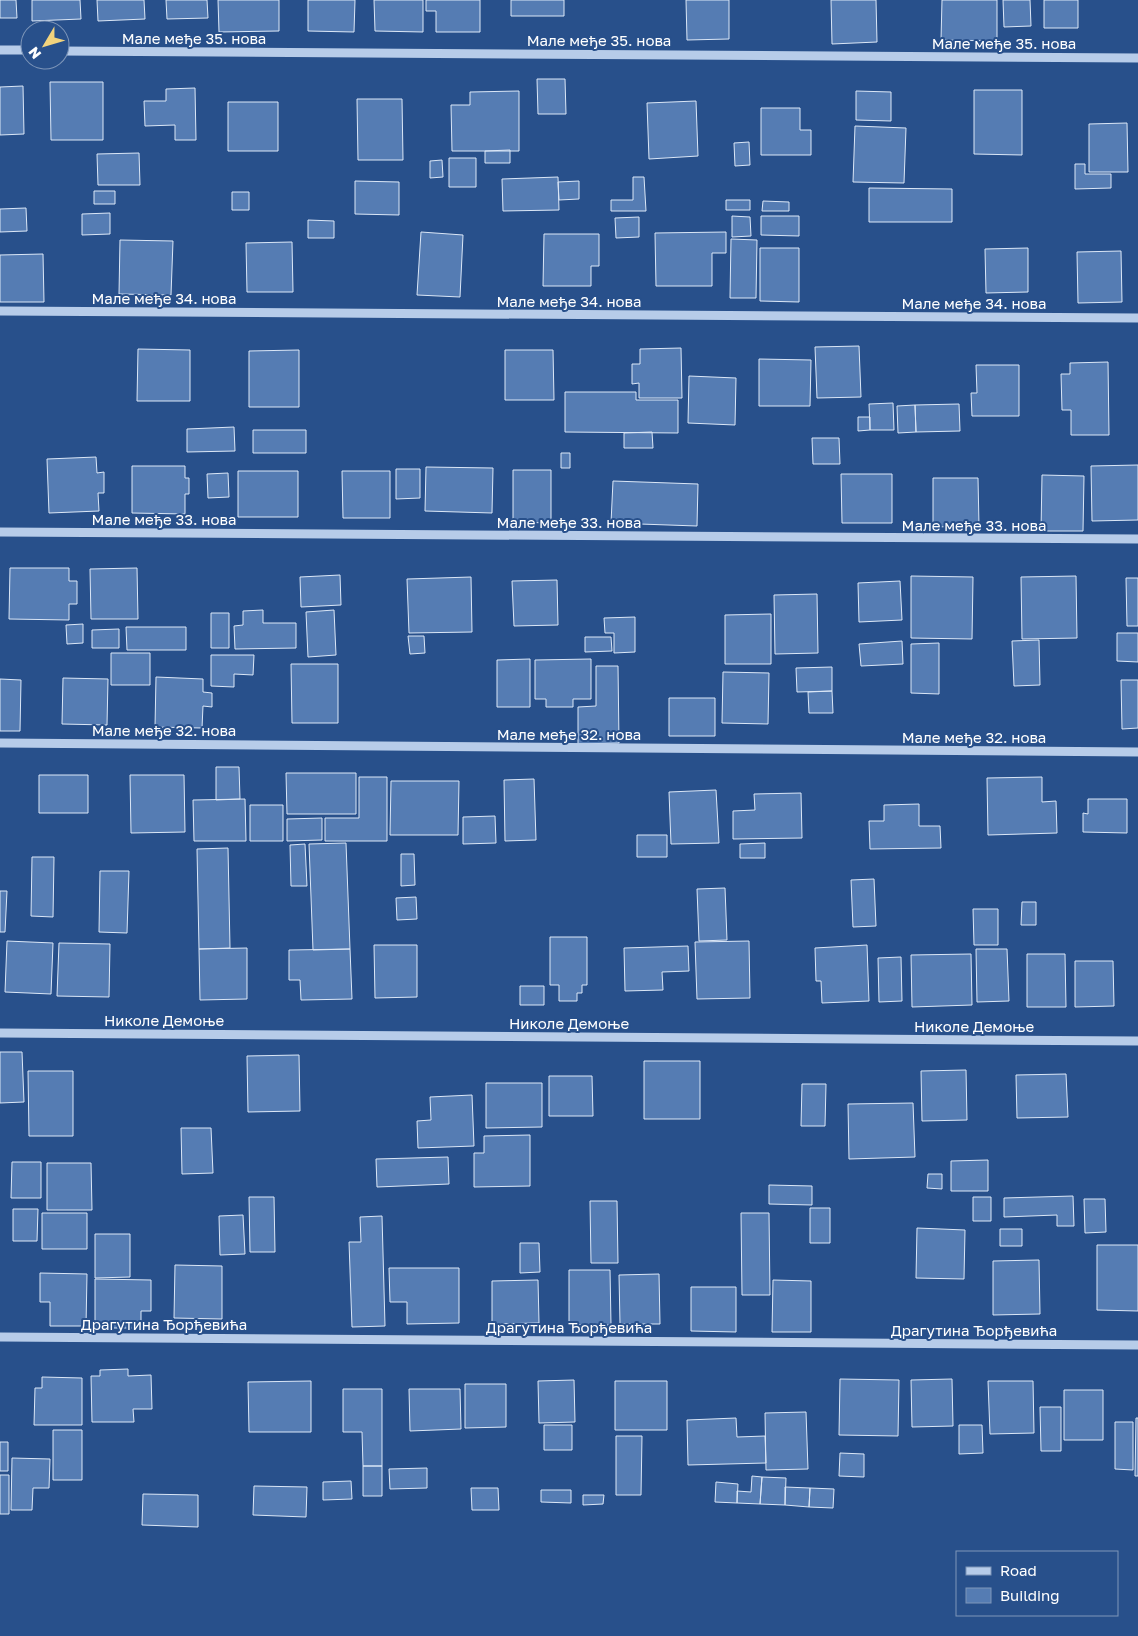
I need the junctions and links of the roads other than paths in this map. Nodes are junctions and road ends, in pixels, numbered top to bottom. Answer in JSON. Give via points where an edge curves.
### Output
{"nodes":[{"id":1,"x":0,"y":50,"type":"edge"},
{"id":2,"x":20,"y":50,"type":"edge"},
{"id":3,"x":70,"y":51,"type":"edge"},
{"id":4,"x":1138,"y":58,"type":"edge"},
{"id":5,"x":0,"y":311,"type":"edge"},
{"id":6,"x":1138,"y":318,"type":"edge"},
{"id":7,"x":0,"y":532,"type":"edge"},
{"id":8,"x":1138,"y":539,"type":"edge"},
{"id":9,"x":0,"y":743,"type":"edge"},
{"id":10,"x":1138,"y":752,"type":"edge"},
{"id":11,"x":0,"y":1033,"type":"edge"},
{"id":12,"x":1138,"y":1041,"type":"edge"},
{"id":13,"x":0,"y":1337,"type":"edge"},
{"id":14,"x":1138,"y":1345,"type":"edge"}],
"edges":[{"from":1,"to":2,"type":"street"},
{"from":3,"to":4,"type":"street","name":"Мале међе 35. нова"},
{"from":5,"to":6,"type":"street","name":"Мале међе 34. нова"},
{"from":7,"to":8,"type":"street","name":"Мале међе 33. нова"},
{"from":9,"to":10,"type":"street","name":"Мале међе 32. нова"},
{"from":11,"to":12,"type":"street","name":"Николе Демоње"},
{"from":13,"to":14,"type":"street","name":"Драгутина Ђорђевића"}]}
